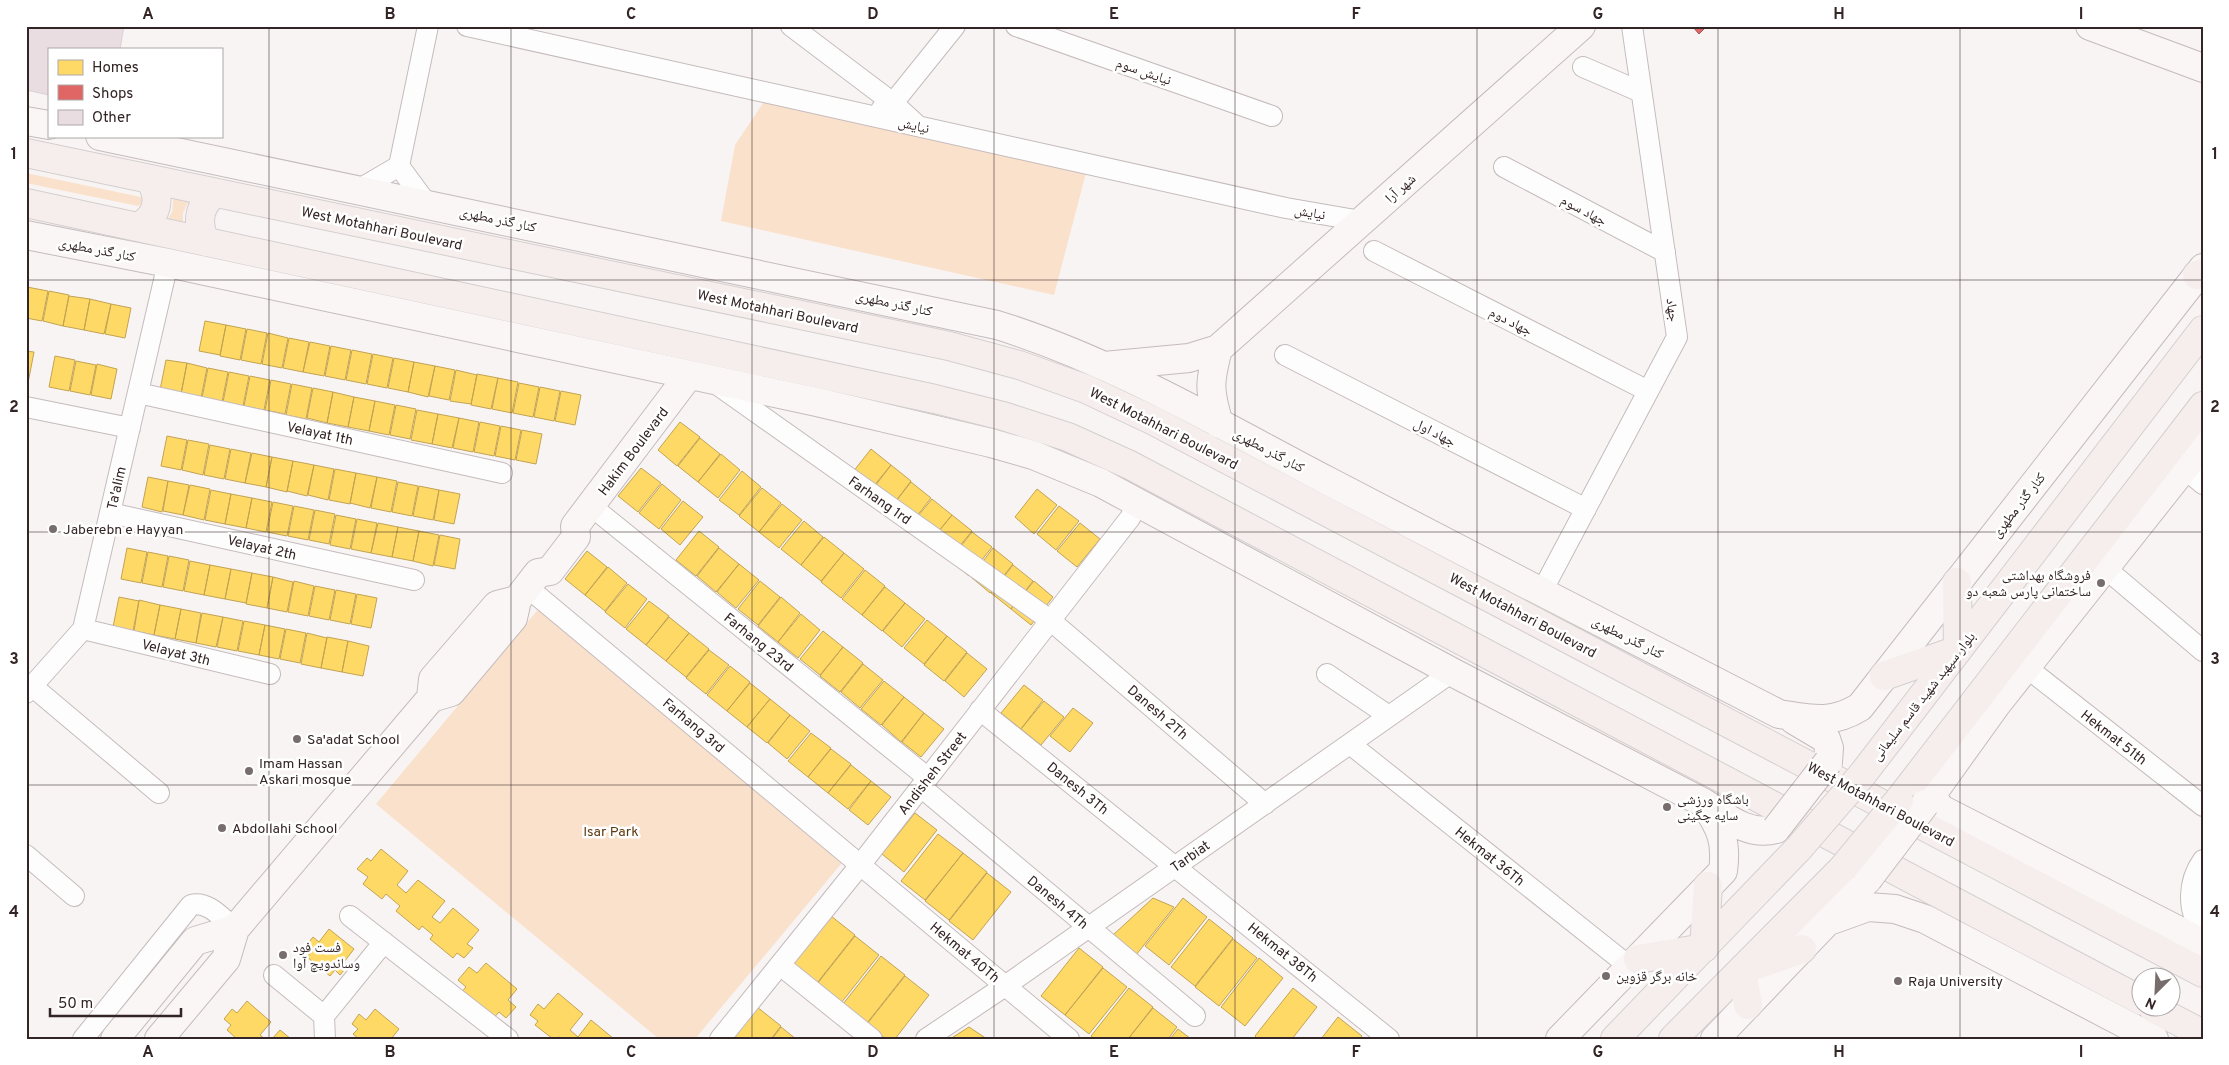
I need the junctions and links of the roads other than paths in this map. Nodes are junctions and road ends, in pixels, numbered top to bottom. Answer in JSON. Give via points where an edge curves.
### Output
{"nodes":[{"id":1,"x":428,"y":26,"type":"edge"},
{"id":2,"x":468,"y":26,"type":"edge"},
{"id":3,"x":791,"y":26,"type":"edge"},
{"id":4,"x":955,"y":26,"type":"edge"},
{"id":5,"x":1016,"y":26,"type":"edge"},
{"id":6,"x":1581,"y":26,"type":"edge"},
{"id":7,"x":1632,"y":26,"type":"edge"},
{"id":8,"x":2090,"y":26,"type":"edge"},
{"id":9,"x":1583,"y":67,"type":"dead end"},
{"id":10,"x":2203,"y":68,"type":"edge"},
{"id":11,"x":1641,"y":92,"type":"junction"},
{"id":12,"x":893,"y":102,"type":"junction"},
{"id":13,"x":868,"y":115,"type":"junction"},
{"id":14,"x":1272,"y":116,"type":"dead end"},
{"id":15,"x":26,"y":121,"type":"edge"},
{"id":16,"x":48,"y":125,"type":"edge"},
{"id":17,"x":917,"y":126,"type":"junction"},
{"id":18,"x":110,"y":138,"type":"edge"},
{"id":19,"x":26,"y":153,"type":"edge"},
{"id":20,"x":399,"y":166,"type":"junction"},
{"id":21,"x":1504,"y":167,"type":"dead end"},
{"id":22,"x":149,"y":179,"type":"junction"},
{"id":23,"x":358,"y":190,"type":"junction"},
{"id":24,"x":215,"y":193,"type":"junction"},
{"id":25,"x":26,"y":203,"type":"edge"},
{"id":26,"x":427,"y":204,"type":"junction"},
{"id":27,"x":1361,"y":222,"type":"junction"},
{"id":28,"x":137,"y":227,"type":"junction"},
{"id":29,"x":543,"y":229,"type":"junction"},
{"id":30,"x":26,"y":235,"type":"edge"},
{"id":31,"x":206,"y":242,"type":"junction"},
{"id":32,"x":478,"y":248,"type":"junction"},
{"id":33,"x":1374,"y":251,"type":"dead end"},
{"id":34,"x":1665,"y":252,"type":"junction"},
{"id":35,"x":168,"y":263,"type":"junction"},
{"id":36,"x":2201,"y":272,"type":"edge"},
{"id":37,"x":434,"y":291,"type":"junction"},
{"id":38,"x":2203,"y":330,"type":"edge"},
{"id":39,"x":493,"y":333,"type":"junction"},
{"id":40,"x":1218,"y":349,"type":"junction"},
{"id":41,"x":1285,"y":355,"type":"dead end"},
{"id":42,"x":1104,"y":366,"type":"junction"},
{"id":43,"x":699,"y":378,"type":"junction"},
{"id":44,"x":866,"y":384,"type":"junction"},
{"id":45,"x":1648,"y":391,"type":"junction"},
{"id":46,"x":138,"y":393,"type":"junction"},
{"id":47,"x":817,"y":402,"type":"junction"},
{"id":48,"x":26,"y":406,"type":"edge"},
{"id":49,"x":2203,"y":406,"type":"edge"},
{"id":50,"x":1219,"y":424,"type":"junction"},
{"id":51,"x":130,"y":428,"type":"junction"},
{"id":52,"x":2203,"y":444,"type":"edge"},
{"id":53,"x":502,"y":473,"type":"dead end"},
{"id":54,"x":2193,"y":476,"type":"edge"},
{"id":55,"x":1138,"y":502,"type":"junction"},
{"id":56,"x":1586,"y":509,"type":"junction"},
{"id":57,"x":110,"y":513,"type":"junction"},
{"id":58,"x":583,"y":516,"type":"junction"},
{"id":59,"x":2105,"y":568,"type":"junction"},
{"id":60,"x":414,"y":580,"type":"dead end"},
{"id":61,"x":1957,"y":582,"type":"junction"},
{"id":62,"x":528,"y":586,"type":"junction"},
{"id":63,"x":1541,"y":592,"type":"junction"},
{"id":64,"x":1050,"y":620,"type":"junction"},
{"id":65,"x":83,"y":629,"type":"junction"},
{"id":66,"x":2023,"y":640,"type":"junction"},
{"id":67,"x":1958,"y":650,"type":"junction"},
{"id":68,"x":2203,"y":651,"type":"edge"},
{"id":69,"x":2026,"y":667,"type":"junction"},
{"id":70,"x":1452,"y":672,"type":"junction"},
{"id":71,"x":270,"y":674,"type":"dead end"},
{"id":72,"x":1327,"y":674,"type":"dead end"},
{"id":73,"x":1884,"y":676,"type":"junction"},
{"id":74,"x":29,"y":690,"type":"edge"},
{"id":75,"x":1996,"y":705,"type":"junction"},
{"id":76,"x":980,"y":710,"type":"junction"},
{"id":77,"x":1779,"y":714,"type":"junction"},
{"id":78,"x":1389,"y":716,"type":"junction"},
{"id":79,"x":1350,"y":744,"type":"junction"},
{"id":80,"x":924,"y":783,"type":"junction"},
{"id":81,"x":159,"y":793,"type":"dead end"},
{"id":82,"x":1919,"y":800,"type":"junction"},
{"id":83,"x":1704,"y":803,"type":"junction"},
{"id":84,"x":1265,"y":804,"type":"junction"},
{"id":85,"x":2203,"y":806,"type":"edge"},
{"id":86,"x":26,"y":855,"type":"edge"},
{"id":87,"x":2203,"y":860,"type":"edge"},
{"id":88,"x":861,"y":864,"type":"junction"},
{"id":89,"x":1176,"y":866,"type":"junction"},
{"id":90,"x":1708,"y":886,"type":"junction"},
{"id":91,"x":74,"y":896,"type":"dead end"},
{"id":92,"x":350,"y":916,"type":"dead end"},
{"id":93,"x":1829,"y":921,"type":"junction"},
{"id":94,"x":1088,"y":928,"type":"junction"},
{"id":95,"x":235,"y":929,"type":"junction"},
{"id":96,"x":2203,"y":931,"type":"edge"},
{"id":97,"x":384,"y":942,"type":"junction"},
{"id":98,"x":2203,"y":943,"type":"edge"},
{"id":99,"x":1704,"y":948,"type":"junction"},
{"id":100,"x":1802,"y":950,"type":"junction"},
{"id":101,"x":1634,"y":963,"type":"junction"},
{"id":102,"x":780,"y":965,"type":"junction"},
{"id":103,"x":1742,"y":970,"type":"junction"},
{"id":104,"x":2203,"y":973,"type":"edge"},
{"id":105,"x":274,"y":975,"type":"dead end"},
{"id":106,"x":1005,"y":986,"type":"junction"},
{"id":107,"x":2132,"y":996,"type":"edge"},
{"id":108,"x":1748,"y":1004,"type":"junction"},
{"id":109,"x":324,"y":1016,"type":"junction"},
{"id":110,"x":1195,"y":1016,"type":"dead end"},
{"id":111,"x":2172,"y":1018,"type":"edge"},
{"id":112,"x":2120,"y":1028,"type":"edge"},
{"id":113,"x":2203,"y":1034,"type":"edge"},
{"id":114,"x":83,"y":1039,"type":"edge"},
{"id":115,"x":114,"y":1039,"type":"edge"},
{"id":116,"x":159,"y":1039,"type":"edge"},
{"id":117,"x":325,"y":1039,"type":"edge"},
{"id":118,"x":508,"y":1039,"type":"edge"},
{"id":119,"x":720,"y":1039,"type":"edge"},
{"id":120,"x":872,"y":1039,"type":"edge"},
{"id":121,"x":926,"y":1039,"type":"edge"},
{"id":122,"x":1069,"y":1039,"type":"edge"},
{"id":123,"x":1389,"y":1039,"type":"edge"},
{"id":124,"x":1560,"y":1039,"type":"edge"},
{"id":125,"x":1615,"y":1039,"type":"edge"},
{"id":126,"x":1674,"y":1039,"type":"edge"},
{"id":127,"x":1715,"y":1039,"type":"edge"},
{"id":128,"x":2154,"y":1039,"type":"edge"}],
"edges":[{"from":1,"to":20,"type":"street"},
{"from":2,"to":13,"type":"street","name":"نيايش"},
{"from":3,"to":12,"type":"street"},
{"from":4,"to":12,"type":"street"},
{"from":5,"to":14,"type":"street","name":"نیایش سوم"},
{"from":6,"to":27,"type":"street","name":"شهر آرا"},
{"from":7,"to":11,"type":"street","name":"جهاد"},
{"from":8,"to":10,"type":"street"},
{"from":9,"to":11,"type":"street"},
{"from":11,"to":34,"type":"street","name":"جهاد"},
{"from":12,"to":13,"type":"street"},
{"from":12,"to":17,"type":"street"},
{"from":13,"to":17,"type":"street","name":"نيايش"},
{"from":15,"to":16,"type":"street"},
{"from":17,"to":27,"type":"street","name":"نيايش"},
{"from":18,"to":23,"type":"street","name":"کنار گذر مطهری"},
{"from":19,"to":22,"type":"main road","name":"West Motahhari Boulevard"},
{"from":20,"to":23,"type":"street"},
{"from":20,"to":26,"type":"street"},
{"from":21,"to":34,"type":"street","name":"جهاد سوم"},
{"from":22,"to":24,"type":"main road","name":"West Motahhari Boulevard"},
{"from":22,"to":28,"type":"main road","via":[[156,192],[156,206],[150,219]]},
{"from":23,"to":26,"type":"street","name":"کنار گذر مطهری"},
{"from":24,"to":31,"type":"main road","via":[[201,212],[200,228]]},
{"from":24,"to":32,"type":"main road","name":"West Motahhari Boulevard"},
{"from":25,"to":28,"type":"main road"},
{"from":26,"to":29,"type":"street","name":"کنار گذر مطهری"},
{"from":27,"to":40,"type":"street","name":"شهر آرا"},
{"from":28,"to":31,"type":"main road"},
{"from":29,"to":32,"type":"street"},
{"from":29,"to":42,"type":"street","name":"کنار گذر مطهری","via":[[997,325],[1040,338]]},
{"from":30,"to":35,"type":"street","name":"کنار گذر مطهری"},
{"from":31,"to":37,"type":"main road"},
{"from":32,"to":104,"type":"main road","name":"West Motahhari Boulevard","via":[[949,346],[1019,365],[1086,389]]},
{"from":33,"to":45,"type":"street","name":"جهاد دوم"},
{"from":34,"to":45,"type":"street","name":"جهاد","via":[[1677,337]]},
{"from":35,"to":39,"type":"street","name":"کنار گذر مطهری"},
{"from":35,"to":46,"type":"street","name":"Ta'alim"},
{"from":36,"to":61,"type":"street","name":"کنار گذر مطهری"},
{"from":37,"to":39,"type":"street"},
{"from":37,"to":44,"type":"main road"},
{"from":38,"to":67,"type":"main road","name":"بلوار سپهبد شهید قاسم سلیمانی"},
{"from":39,"to":43,"type":"street","name":"کنار گذر مطهری"},
{"from":40,"to":42,"type":"street","via":[[1189,358]]},
{"from":40,"to":50,"type":"street","via":[[1210,391]]},
{"from":41,"to":56,"type":"street","name":"جهاد اول"},
{"from":42,"to":50,"type":"street","name":"کنار گذر مطهری"},
{"from":43,"to":47,"type":"street","name":"کنار گذر مطهری"},
{"from":43,"to":58,"type":"street","name":"Hakim Boulevard"},
{"from":43,"to":64,"type":"street","name":"Farhang 1rd"},
{"from":44,"to":47,"type":"street"},
{"from":44,"to":107,"type":"main road","via":[[1003,416],[1068,437],[1130,466]]},
{"from":45,"to":56,"type":"street","name":"جهاد"},
{"from":46,"to":51,"type":"street","name":"Ta'alim"},
{"from":46,"to":53,"type":"street","name":"Velayat 1th"},
{"from":47,"to":55,"type":"street","name":"کنار گذر مطهری","via":[[991,442],[1033,455],[1102,483]]},
{"from":48,"to":51,"type":"street"},
{"from":49,"to":66,"type":"main road"},
{"from":50,"to":63,"type":"street","name":"کنار گذر مطهری"},
{"from":51,"to":57,"type":"street","name":"Ta'alim"},
{"from":52,"to":54,"type":"street"},
{"from":54,"to":59,"type":"street"},
{"from":55,"to":64,"type":"street","name":"Andisheh Street","via":[[1130,518]]},
{"from":55,"to":70,"type":"street","name":"کنار گذر مطهری"},
{"from":56,"to":63,"type":"street","name":"جهاد"},
{"from":57,"to":60,"type":"street","name":"Velayat 2th"},
{"from":57,"to":65,"type":"street","name":"Ta'alim"},
{"from":58,"to":62,"type":"street","name":"Hakim Boulevard","via":[[563,528],[538,561]]},
{"from":58,"to":80,"type":"street","name":"Farhang 23rd"},
{"from":59,"to":68,"type":"street"},
{"from":59,"to":69,"type":"street"},
{"from":61,"to":67,"type":"main road"},
{"from":61,"to":73,"type":"street","name":"کنار گذر مطهری"},
{"from":62,"to":88,"type":"street","name":"Farhang 3rd"},
{"from":62,"to":95,"type":"street","name":"Hakim Boulevard","via":[[513,618],[450,692],[431,698]]},
{"from":63,"to":77,"type":"street","name":"کنار گذر مطهری"},
{"from":64,"to":76,"type":"street","name":"Andisheh Street"},
{"from":64,"to":84,"type":"street","name":"Danesh 2Th"},
{"from":65,"to":71,"type":"street","name":"Velayat 3th"},
{"from":65,"to":74,"type":"street","name":"Ta'alim"},
{"from":66,"to":75,"type":"main road"},
{"from":66,"to":82,"type":"main road"},
{"from":67,"to":73,"type":"main road"},
{"from":67,"to":99,"type":"main road","name":"بلوار سپهبد شهید قاسم سلیمانی","bridge":true,"via":[[1862,775],[1799,848]]},
{"from":69,"to":75,"type":"street"},
{"from":69,"to":85,"type":"street","name":"Hekmat 51th"},
{"from":70,"to":78,"type":"street","name":"Tarbiat"},
{"from":70,"to":83,"type":"street","name":"کنار گذر مطهری"},
{"from":72,"to":78,"type":"street"},
{"from":73,"to":77,"type":"street","name":"کنار گذر مطهری","via":[[1860,707],[1845,716],[1823,721]]},
{"from":74,"to":81,"type":"street"},
{"from":75,"to":82,"type":"street"},
{"from":76,"to":80,"type":"street","name":"Andisheh Street"},
{"from":76,"to":89,"type":"street","name":"Danesh 3Th"},
{"from":77,"to":83,"type":"street","bridge":true,"via":[[1826,739],[1829,748],[1828,762],[1776,829],[1765,832],[1750,830]]},
{"from":78,"to":79,"type":"street","name":"Tarbiat"},
{"from":79,"to":84,"type":"street","name":"Tarbiat"},
{"from":79,"to":101,"type":"street","name":"Hekmat 36Th"},
{"from":80,"to":88,"type":"street","name":"Andisheh Street"},
{"from":80,"to":94,"type":"street","name":"Danesh 4Th"},
{"from":82,"to":93,"type":"street","bridge":true,"via":[[1868,879]]},
{"from":82,"to":98,"type":"street"},
{"from":82,"to":103,"type":"main road","bridge":true,"via":[[1843,868]]},
{"from":83,"to":90,"type":"street","name":"کنار گذر مطهری","via":[[1720,826],[1725,853],[1723,870]]},
{"from":84,"to":89,"type":"street","name":"Tarbiat"},
{"from":86,"to":91,"type":"street"},
{"from":87,"to":96,"type":"street","via":[[2195,874],[2191,901]]},
{"from":88,"to":102,"type":"street","name":"Andisheh Street"},
{"from":88,"to":106,"type":"street","name":"Hekmat 40Th"},
{"from":89,"to":94,"type":"street","name":"Tarbiat"},
{"from":89,"to":123,"type":"street","name":"Hekmat 38Th"},
{"from":90,"to":99,"type":"main road"},
{"from":90,"to":101,"type":"street","name":"کنار گذر مطهری"},
{"from":92,"to":97,"type":"street"},
{"from":93,"to":100,"type":"street"},
{"from":93,"to":112,"type":"street","via":[[1868,907],[1895,909],[1925,919]]},
{"from":94,"to":106,"type":"street","name":"Tarbiat"},
{"from":94,"to":110,"type":"street","name":"Danesh 4Th"},
{"from":95,"to":114,"type":"street","via":[[202,904],[191,905]]},
{"from":95,"to":115,"type":"street","via":[[195,941]]},
{"from":95,"to":116,"type":"street","name":"Hakim Boulevard","via":[[226,959]]},
{"from":97,"to":109,"type":"street"},
{"from":97,"to":118,"type":"street"},
{"from":99,"to":101,"type":"main road"},
{"from":99,"to":125,"type":"main road","name":"بلوار سپهبد شهید قاسم سلیمانی"},
{"from":100,"to":103,"type":"main road"},
{"from":100,"to":108,"type":"street"},
{"from":101,"to":124,"type":"street","name":"کنار گذر مطهری"},
{"from":102,"to":119,"type":"street","name":"Andisheh Street"},
{"from":102,"to":120,"type":"street"},
{"from":103,"to":108,"type":"main road"},
{"from":103,"to":126,"type":"main road"},
{"from":105,"to":109,"type":"street"},
{"from":106,"to":121,"type":"street","name":"Tarbiat"},
{"from":106,"to":122,"type":"street","name":"Hekmat 40Th"},
{"from":108,"to":127,"type":"street"},
{"from":109,"to":117,"type":"street"},
{"from":111,"to":113,"type":"main road"},
{"from":112,"to":128,"type":"street"}]}
